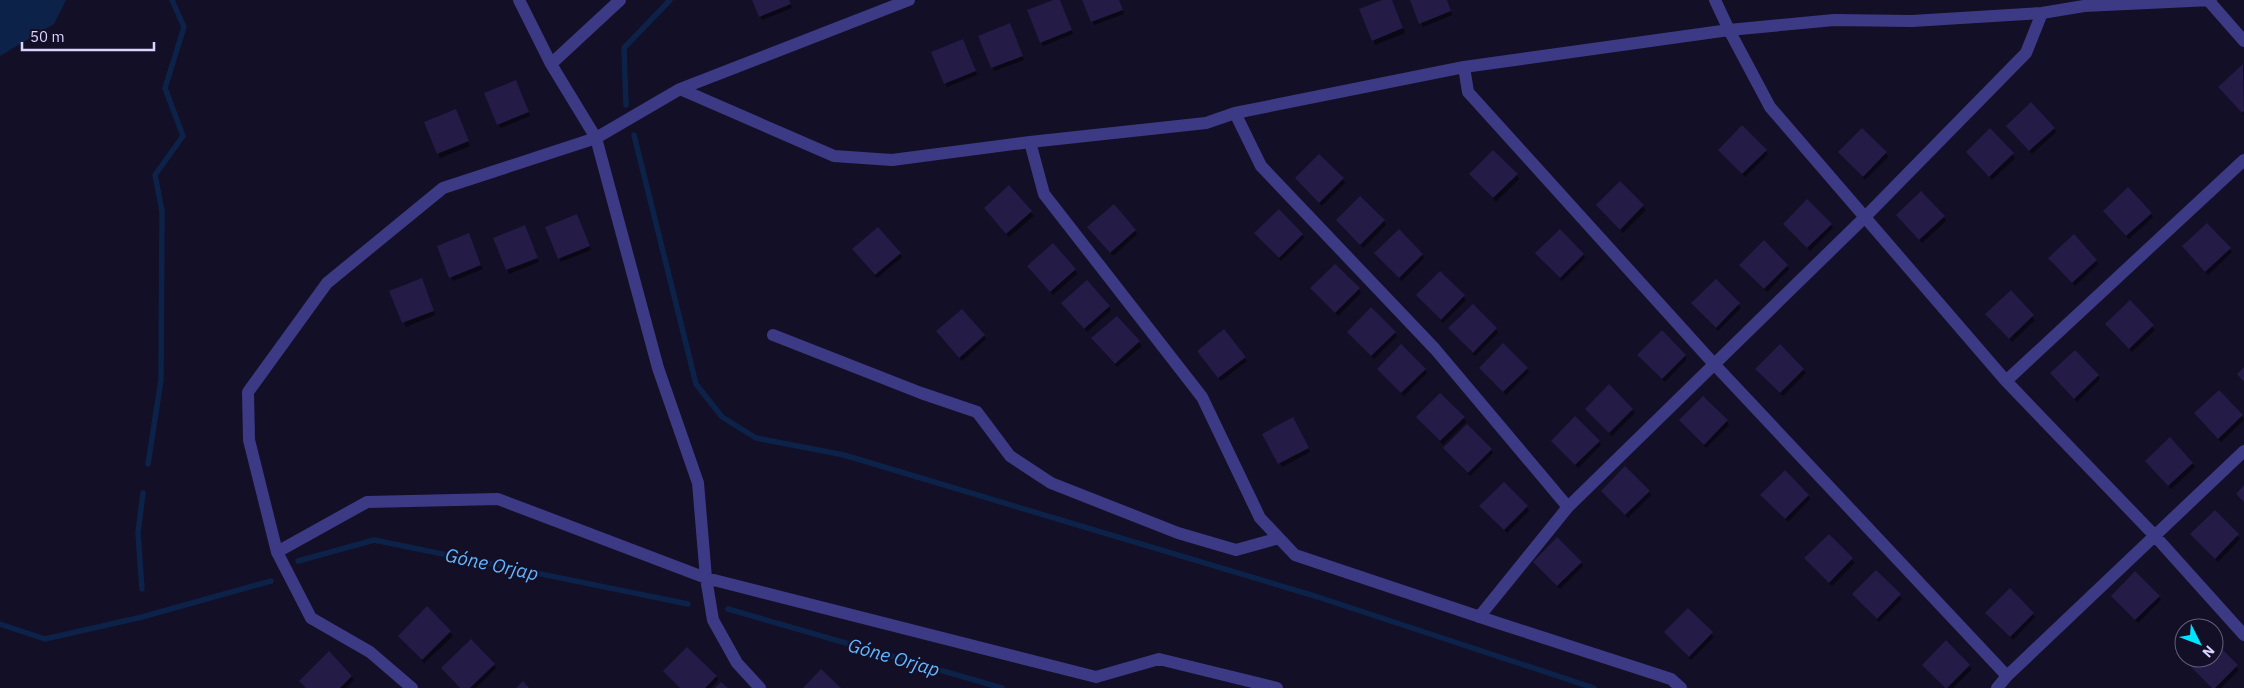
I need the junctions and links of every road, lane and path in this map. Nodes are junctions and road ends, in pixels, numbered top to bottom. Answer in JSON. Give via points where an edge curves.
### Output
{"nodes":[{"id":1,"x":518,"y":0,"type":"edge"},
{"id":2,"x":620,"y":0,"type":"edge"},
{"id":3,"x":909,"y":0,"type":"edge"},
{"id":4,"x":1715,"y":0,"type":"edge"},
{"id":5,"x":2209,"y":0,"type":"edge"},
{"id":6,"x":2042,"y":13,"type":"junction"},
{"id":7,"x":1728,"y":30,"type":"junction"},
{"id":8,"x":2244,"y":41,"type":"edge"},
{"id":9,"x":551,"y":64,"type":"junction"},
{"id":10,"x":1464,"y":67,"type":"junction"},
{"id":11,"x":680,"y":89,"type":"junction"},
{"id":12,"x":1235,"y":113,"type":"junction"},
{"id":13,"x":596,"y":138,"type":"junction"},
{"id":14,"x":1030,"y":142,"type":"junction"},
{"id":15,"x":2244,"y":160,"type":"edge"},
{"id":16,"x":1865,"y":217,"type":"junction"},
{"id":17,"x":773,"y":335,"type":"dead end"},
{"id":18,"x":1714,"y":364,"type":"junction"},
{"id":19,"x":2006,"y":380,"type":"junction"},
{"id":20,"x":2244,"y":451,"type":"edge"},
{"id":21,"x":1568,"y":507,"type":"junction"},
{"id":22,"x":2155,"y":536,"type":"junction"},
{"id":23,"x":1279,"y":538,"type":"junction"},
{"id":24,"x":277,"y":552,"type":"junction"},
{"id":25,"x":706,"y":578,"type":"junction"},
{"id":26,"x":1480,"y":617,"type":"junction"},
{"id":27,"x":2244,"y":635,"type":"edge"},
{"id":28,"x":2007,"y":676,"type":"junction"},
{"id":29,"x":1097,"y":682,"type":"edge"},
{"id":30,"x":412,"y":688,"type":"edge"},
{"id":31,"x":760,"y":688,"type":"edge"},
{"id":32,"x":1276,"y":688,"type":"edge"},
{"id":33,"x":1681,"y":688,"type":"edge"},
{"id":34,"x":1997,"y":688,"type":"edge"}],
"edges":[{"from":1,"to":9,"type":"street"},
{"from":2,"to":9,"type":"street"},
{"from":3,"to":11,"type":"street"},
{"from":4,"to":7,"type":"street"},
{"from":5,"to":6,"type":"street","via":[[2084,6]]},
{"from":5,"to":8,"type":"street"},
{"from":6,"to":7,"type":"street","via":[[1912,22],[1834,20]]},
{"from":6,"to":16,"type":"street","via":[[2026,53]]},
{"from":7,"to":10,"type":"street"},
{"from":7,"to":16,"type":"street","via":[[1770,107]]},
{"from":9,"to":13,"type":"street"},
{"from":10,"to":12,"type":"street"},
{"from":10,"to":18,"type":"street","via":[[1468,92]]},
{"from":11,"to":13,"type":"street"},
{"from":11,"to":14,"type":"street","via":[[834,156],[892,160]]},
{"from":12,"to":14,"type":"street","via":[[1206,123]]},
{"from":12,"to":21,"type":"street","via":[[1261,166],[1435,349]]},
{"from":13,"to":24,"type":"street","via":[[443,188],[327,283],[248,392],[249,440]]},
{"from":13,"to":25,"type":"street","via":[[658,368],[698,483]]},
{"from":14,"to":23,"type":"street","via":[[1044,194],[1202,397],[1260,518]]},
{"from":15,"to":19,"type":"street"},
{"from":16,"to":18,"type":"street"},
{"from":16,"to":19,"type":"street"},
{"from":17,"to":23,"type":"street","via":[[977,412],[1010,456],[1052,484],[1178,533],[1236,550]]},
{"from":18,"to":21,"type":"street"},
{"from":18,"to":28,"type":"street"},
{"from":19,"to":22,"type":"street"},
{"from":20,"to":22,"type":"street"},
{"from":21,"to":26,"type":"street"},
{"from":22,"to":27,"type":"street"},
{"from":22,"to":28,"type":"street"},
{"from":23,"to":26,"type":"street","via":[[1295,554]]},
{"from":24,"to":25,"type":"street","via":[[367,502],[498,499]]},
{"from":24,"to":30,"type":"street","via":[[311,618],[370,652]]},
{"from":25,"to":29,"type":"street"},
{"from":25,"to":31,"type":"street","via":[[713,620],[737,663]]},
{"from":26,"to":33,"type":"street","via":[[1671,679]]},
{"from":28,"to":34,"type":"street"},
{"from":29,"to":32,"type":"street","via":[[1158,659]]}]}
